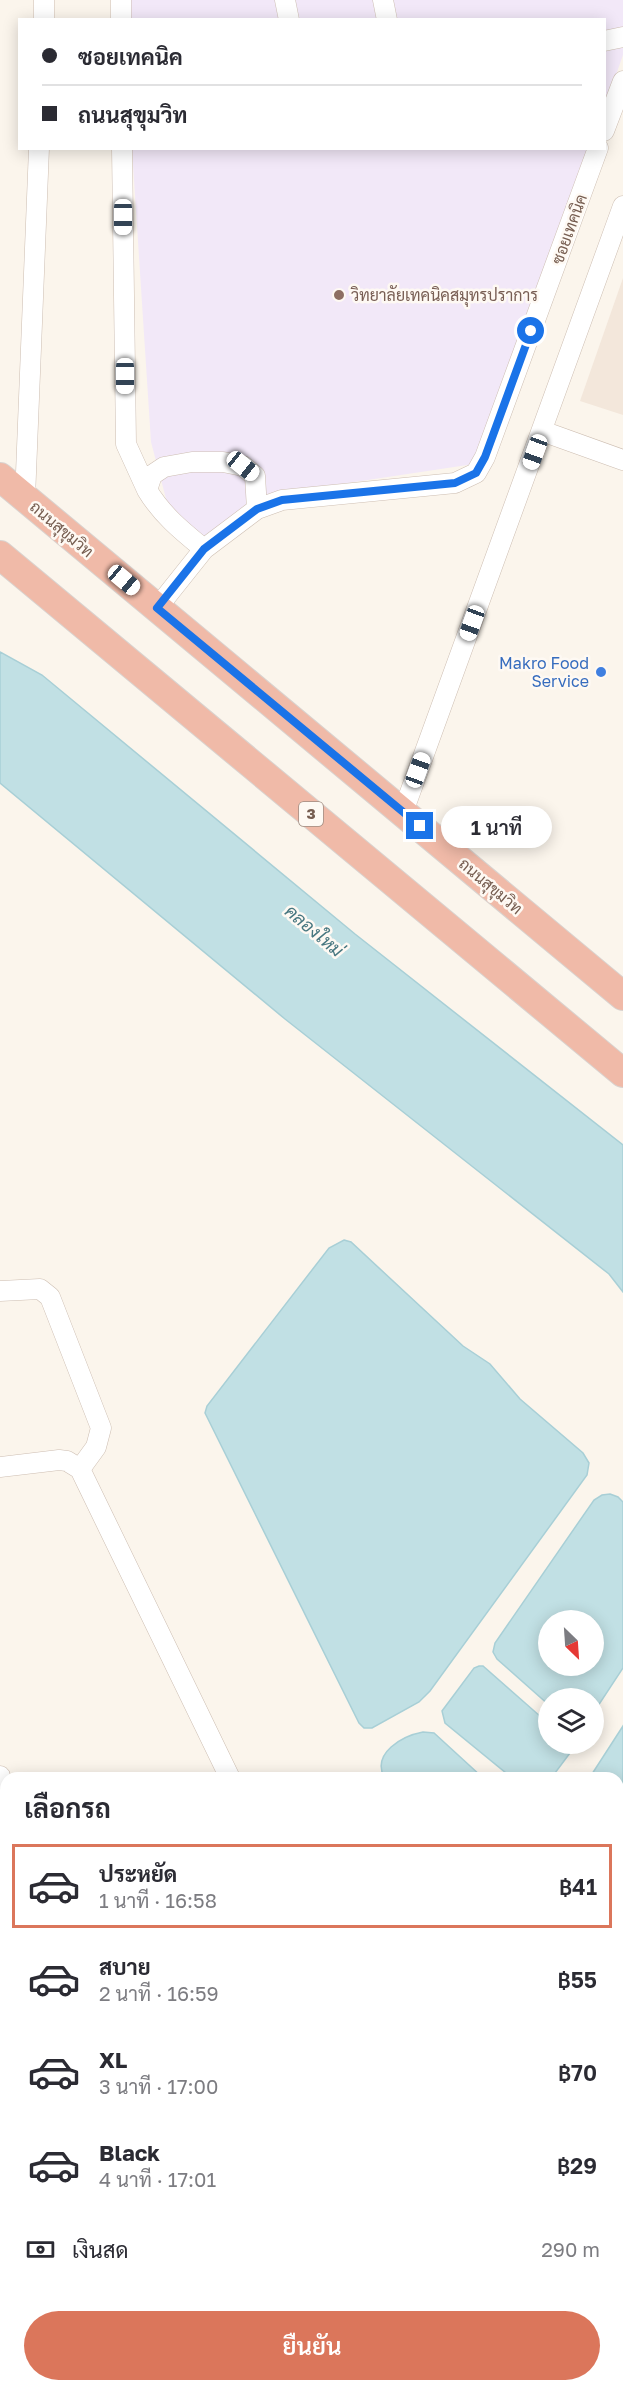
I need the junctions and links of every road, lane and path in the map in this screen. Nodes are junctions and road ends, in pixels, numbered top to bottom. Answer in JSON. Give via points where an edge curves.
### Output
{"nodes":[{"id":1,"x":44,"y":0,"type":"edge"},
{"id":2,"x":121,"y":0,"type":"edge"},
{"id":3,"x":285,"y":0,"type":"edge"},
{"id":4,"x":383,"y":0,"type":"edge"},
{"id":5,"x":44,"y":18,"type":"edge"},
{"id":6,"x":121,"y":18,"type":"edge"},
{"id":7,"x":289,"y":18,"type":"edge"},
{"id":8,"x":387,"y":18,"type":"edge"},
{"id":9,"x":623,"y":37,"type":"edge"},
{"id":10,"x":606,"y":41,"type":"edge"},
{"id":11,"x":623,"y":81,"type":"edge"},
{"id":12,"x":606,"y":126,"type":"edge"},
{"id":13,"x":39,"y":150,"type":"edge"},
{"id":14,"x":122,"y":150,"type":"edge"},
{"id":15,"x":597,"y":150,"type":"edge"},
{"id":16,"x":623,"y":206,"type":"edge"},
{"id":17,"x":542,"y":431,"type":"junction"},
{"id":18,"x":623,"y":460,"type":"edge"},
{"id":19,"x":0,"y":477,"type":"edge"},
{"id":20,"x":147,"y":490,"type":"junction"},
{"id":21,"x":25,"y":498,"type":"junction"},
{"id":22,"x":257,"y":509,"type":"junction"},
{"id":23,"x":204,"y":549,"type":"junction"},
{"id":24,"x":0,"y":555,"type":"edge"},
{"id":25,"x":157,"y":608,"type":"junction"},
{"id":26,"x":403,"y":812,"type":"junction"},
{"id":27,"x":623,"y":996,"type":"edge"},
{"id":28,"x":623,"y":1073,"type":"edge"},
{"id":29,"x":0,"y":1291,"type":"edge"},
{"id":30,"x":0,"y":1467,"type":"edge"},
{"id":31,"x":80,"y":1469,"type":"junction"},
{"id":32,"x":227,"y":1772,"type":"edge"}],
"edges":[{"from":1,"to":5,"type":"street"},
{"from":2,"to":6,"type":"street"},
{"from":3,"to":7,"type":"street"},
{"from":4,"to":8,"type":"street"},
{"from":9,"to":10,"type":"street"},
{"from":11,"to":12,"type":"street"},
{"from":13,"to":21,"type":"street"},
{"from":14,"to":20,"type":"street","via":[[126,444]]},
{"from":15,"to":22,"type":"street","name":"ซอยเทคนิค","via":[[476,473],[455,483],[282,500]]},
{"from":16,"to":17,"type":"street"},
{"from":17,"to":18,"type":"street"},
{"from":17,"to":26,"type":"street"},
{"from":19,"to":21,"type":"highway","name":"ถนนสุขุมวิท"},
{"from":20,"to":22,"type":"street","via":[[152,475],[164,467],[223,462],[243,466],[255,476]]},
{"from":20,"to":23,"type":"street","via":[[170,521]]},
{"from":21,"to":25,"type":"highway","name":"ถนนสุขุมวิท"},
{"from":22,"to":23,"type":"street","name":"ซอยเทคนิค"},
{"from":23,"to":25,"type":"street","name":"ซอยเทคนิค"},
{"from":24,"to":28,"type":"highway","number":"3"},
{"from":25,"to":26,"type":"highway","name":"ถนนสุขุมวิท"},
{"from":26,"to":27,"type":"highway","name":"ถนนสุขุมวิท"},
{"from":29,"to":31,"type":"street","via":[[40,1289],[50,1297],[101,1428],[96,1447]]},
{"from":30,"to":31,"type":"street","via":[[59,1460]]},
{"from":31,"to":32,"type":"street"}]}
